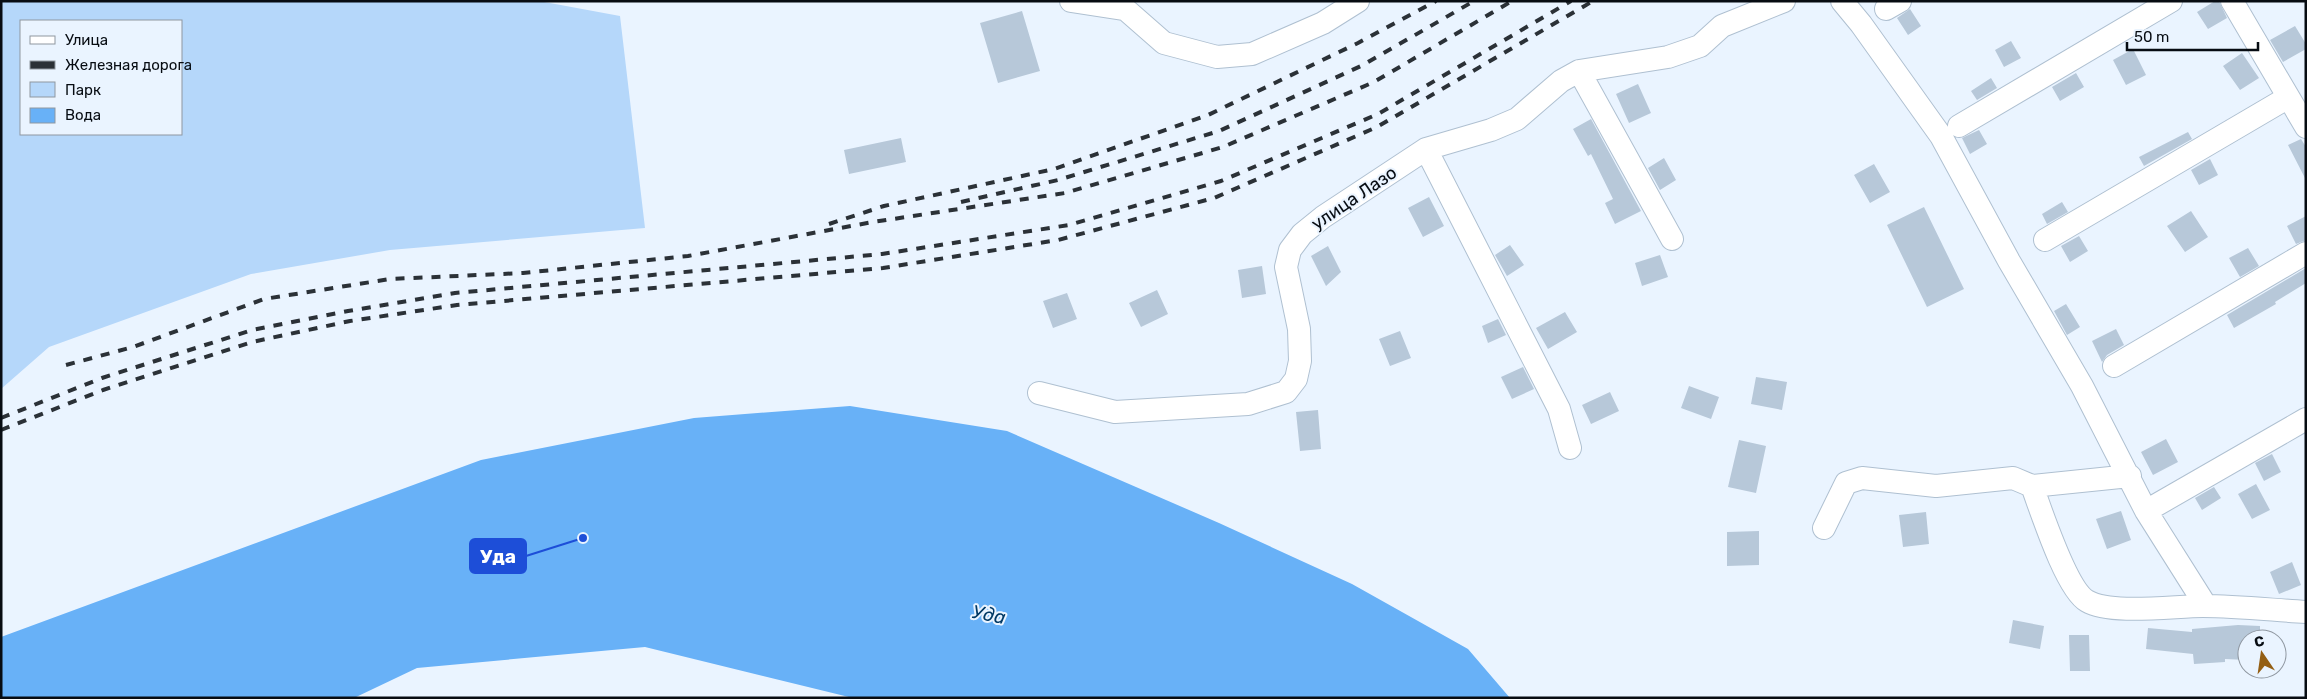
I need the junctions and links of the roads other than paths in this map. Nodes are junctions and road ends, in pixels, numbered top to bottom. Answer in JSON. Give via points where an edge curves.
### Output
{"nodes":[{"id":1,"x":1071,"y":1,"type":"edge"},
{"id":2,"x":1358,"y":1,"type":"edge"},
{"id":3,"x":1784,"y":1,"type":"edge"},
{"id":4,"x":1842,"y":1,"type":"edge"},
{"id":5,"x":2171,"y":1,"type":"edge"},
{"id":6,"x":2232,"y":1,"type":"edge"},
{"id":7,"x":1119,"y":5,"type":"edge"},
{"id":8,"x":1579,"y":71,"type":"junction"},
{"id":9,"x":2287,"y":98,"type":"junction"},
{"id":10,"x":1959,"y":126,"type":"dead end"},
{"id":11,"x":2306,"y":127,"type":"edge"},
{"id":12,"x":1426,"y":148,"type":"junction"},
{"id":13,"x":1672,"y":239,"type":"dead end"},
{"id":14,"x":2045,"y":240,"type":"dead end"},
{"id":15,"x":2306,"y":253,"type":"edge"},
{"id":16,"x":2114,"y":366,"type":"dead end"},
{"id":17,"x":1039,"y":394,"type":"dead end"},
{"id":18,"x":2306,"y":419,"type":"edge"},
{"id":19,"x":1570,"y":448,"type":"dead end"},
{"id":20,"x":2130,"y":476,"type":"junction"},
{"id":21,"x":2032,"y":486,"type":"junction"},
{"id":22,"x":2146,"y":511,"type":"junction"},
{"id":23,"x":1824,"y":528,"type":"dead end"},
{"id":24,"x":2206,"y":606,"type":"junction"},
{"id":25,"x":2306,"y":612,"type":"edge"}],
"edges":[{"from":1,"to":7,"type":"street"},
{"from":2,"to":7,"type":"street","via":[[1324,23],[1252,54],[1217,57],[1164,43]]},
{"from":3,"to":8,"type":"street","name":"улица Лазо","via":[[1722,26],[1692,49],[1668,57]]},
{"from":4,"to":20,"type":"street","via":[[1862,24],[1941,136]]},
{"from":5,"to":10,"type":"street"},
{"from":6,"to":9,"type":"street"},
{"from":8,"to":12,"type":"street","name":"улица Лазо","via":[[1517,119],[1491,130]]},
{"from":8,"to":13,"type":"street"},
{"from":9,"to":11,"type":"street"},
{"from":9,"to":14,"type":"street"},
{"from":12,"to":17,"type":"street","name":"улица Лазо","via":[[1324,217],[1302,234],[1290,250],[1286,267],[1299,329],[1300,361],[1296,379],[1286,392],[1248,404],[1115,412]]},
{"from":12,"to":19,"type":"street","via":[[1559,409]]},
{"from":15,"to":16,"type":"street"},
{"from":18,"to":22,"type":"street"},
{"from":20,"to":21,"type":"street"},
{"from":20,"to":22,"type":"street"},
{"from":21,"to":23,"type":"street","via":[[2013,478],[1936,486],[1862,478],[1846,483]]},
{"from":21,"to":24,"type":"street","via":[[2070,580],[2086,601],[2112,608]]},
{"from":22,"to":24,"type":"street"},
{"from":24,"to":25,"type":"street"}]}
